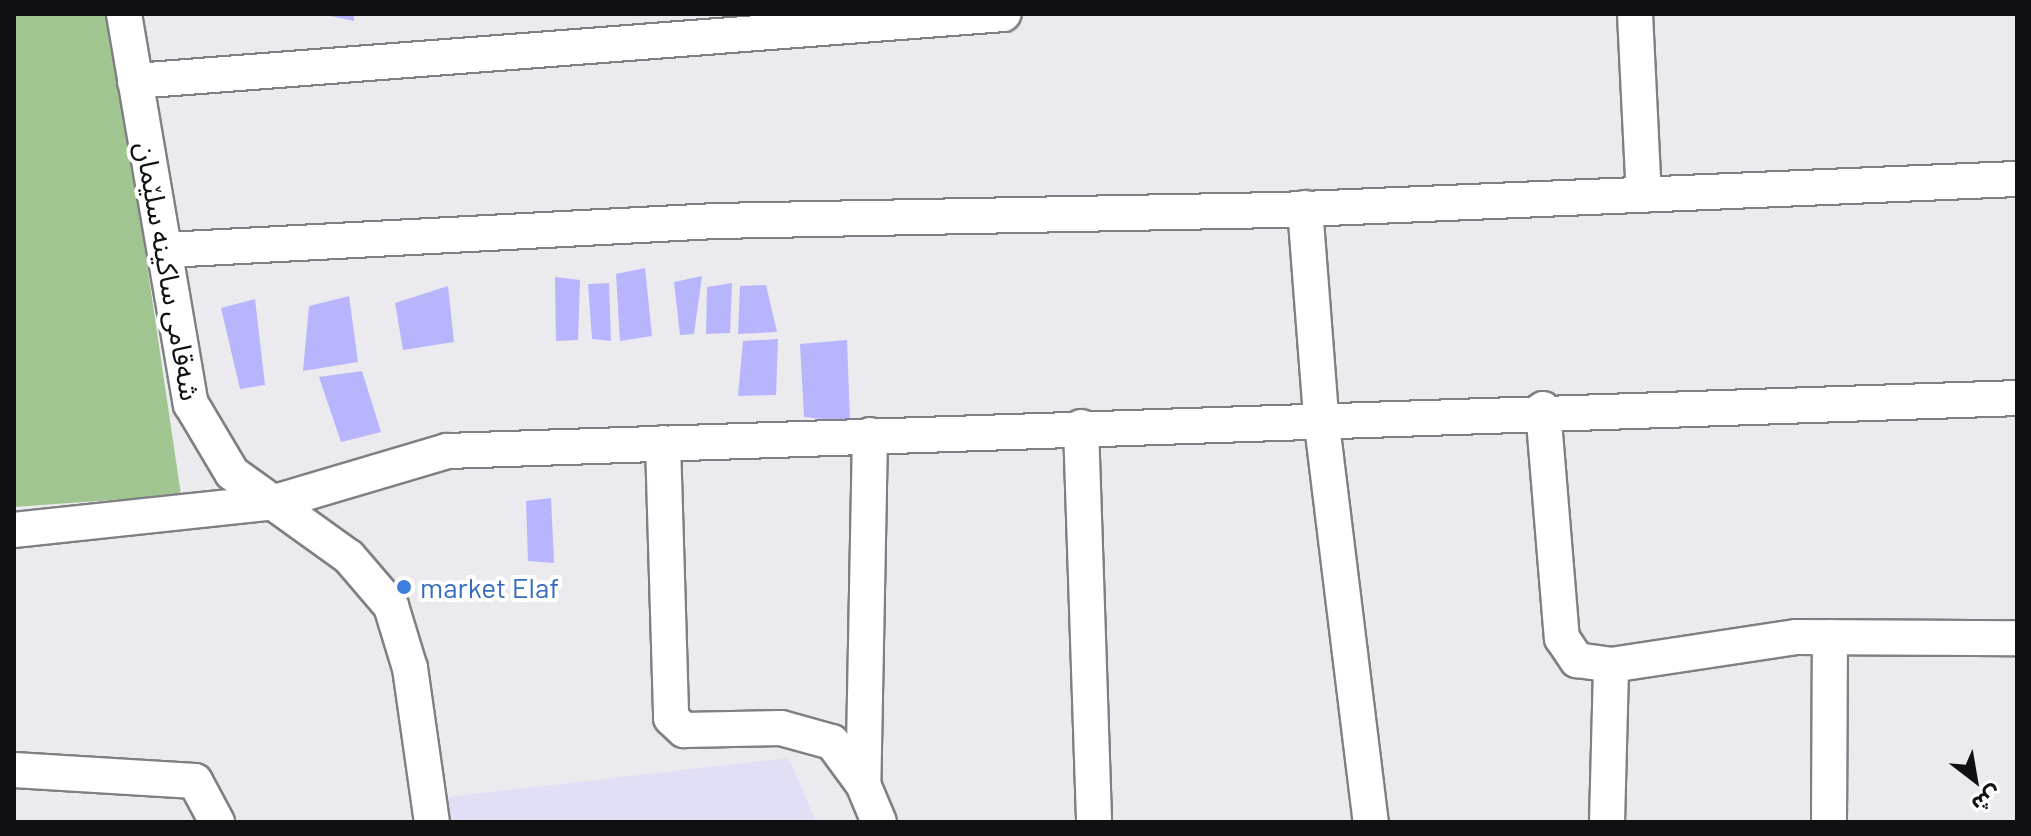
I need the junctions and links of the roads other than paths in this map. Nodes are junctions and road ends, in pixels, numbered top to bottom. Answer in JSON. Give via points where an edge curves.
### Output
{"nodes":[{"id":1,"x":124,"y":14,"type":"edge"},
{"id":2,"x":1003,"y":14,"type":"edge"},
{"id":3,"x":1635,"y":14,"type":"edge"},
{"id":4,"x":135,"y":81,"type":"junction"},
{"id":5,"x":2017,"y":179,"type":"edge"},
{"id":6,"x":1644,"y":195,"type":"junction"},
{"id":7,"x":1305,"y":208,"type":"junction"},
{"id":8,"x":166,"y":250,"type":"junction"},
{"id":9,"x":2017,"y":398,"type":"edge"},
{"id":10,"x":1543,"y":409,"type":"junction"},
{"id":11,"x":1321,"y":417,"type":"junction"},
{"id":12,"x":1081,"y":427,"type":"junction"},
{"id":13,"x":870,"y":435,"type":"junction"},
{"id":14,"x":663,"y":443,"type":"junction"},
{"id":15,"x":275,"y":502,"type":"junction"},
{"id":16,"x":14,"y":530,"type":"edge"},
{"id":17,"x":1830,"y":637,"type":"junction"},
{"id":18,"x":2017,"y":638,"type":"edge"},
{"id":19,"x":1611,"y":665,"type":"junction"},
{"id":20,"x":14,"y":770,"type":"edge"},
{"id":21,"x":863,"y":784,"type":"junction"},
{"id":22,"x":217,"y":822,"type":"edge"},
{"id":23,"x":432,"y":822,"type":"edge"},
{"id":24,"x":879,"y":822,"type":"edge"},
{"id":25,"x":1094,"y":822,"type":"edge"},
{"id":26,"x":1371,"y":822,"type":"edge"},
{"id":27,"x":1607,"y":822,"type":"edge"},
{"id":28,"x":1829,"y":822,"type":"edge"}],
"edges":[{"from":1,"to":4,"type":"street","name":"شەقامی ساکینە سلێمان"},
{"from":2,"to":4,"type":"street"},
{"from":3,"to":6,"type":"street"},
{"from":4,"to":8,"type":"street","name":"شەقامی ساکینە سلێمان"},
{"from":5,"to":6,"type":"street"},
{"from":6,"to":7,"type":"street"},
{"from":7,"to":8,"type":"street","via":[[715,221]]},
{"from":7,"to":11,"type":"street"},
{"from":8,"to":15,"type":"street","name":"شەقامی ساکینە سلێمان","via":[[201,429],[232,473]]},
{"from":9,"to":10,"type":"street"},
{"from":10,"to":11,"type":"street"},
{"from":10,"to":19,"type":"street","via":[[1562,638],[1577,660]]},
{"from":11,"to":12,"type":"street"},
{"from":11,"to":26,"type":"street"},
{"from":12,"to":13,"type":"street"},
{"from":12,"to":25,"type":"street"},
{"from":13,"to":14,"type":"street"},
{"from":13,"to":21,"type":"street"},
{"from":14,"to":15,"type":"street","via":[[447,451]]},
{"from":14,"to":21,"type":"street","via":[[671,718],[684,730],[781,728],[832,742]]},
{"from":15,"to":16,"type":"street"},
{"from":15,"to":23,"type":"street","name":"شەقامی ساکینە سلێمان","via":[[349,557],[391,606],[404,636]]},
{"from":17,"to":18,"type":"street"},
{"from":17,"to":19,"type":"street"},
{"from":17,"to":28,"type":"street"},
{"from":19,"to":27,"type":"street"},
{"from":20,"to":22,"type":"street","via":[[195,781]]},
{"from":21,"to":24,"type":"street"}]}
